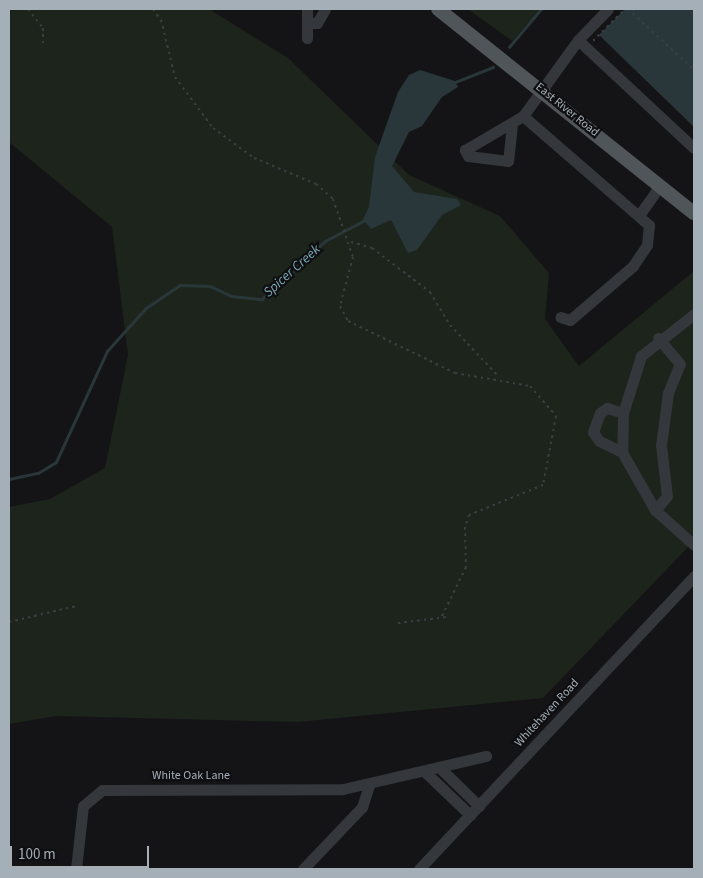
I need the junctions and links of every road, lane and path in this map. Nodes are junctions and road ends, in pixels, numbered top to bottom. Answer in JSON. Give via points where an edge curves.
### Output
{"nodes":[{"id":1,"x":28,"y":9,"type":"edge"},
{"id":2,"x":153,"y":9,"type":"edge"},
{"id":3,"x":307,"y":9,"type":"edge"},
{"id":4,"x":325,"y":9,"type":"edge"},
{"id":5,"x":440,"y":9,"type":"edge"},
{"id":6,"x":608,"y":9,"type":"edge"},
{"id":7,"x":626,"y":9,"type":"edge"},
{"id":8,"x":307,"y":23,"type":"junction"},
{"id":9,"x":307,"y":38,"type":"dead end"},
{"id":10,"x":42,"y":43,"type":"dead end"},
{"id":11,"x":582,"y":44,"type":"junction"},
{"id":12,"x":694,"y":70,"type":"edge"},
{"id":13,"x":541,"y":90,"type":"junction"},
{"id":14,"x":523,"y":116,"type":"junction"},
{"id":15,"x":512,"y":124,"type":"dead end"},
{"id":16,"x":694,"y":148,"type":"edge"},
{"id":17,"x":660,"y":185,"type":"junction"},
{"id":18,"x":694,"y":213,"type":"edge"},
{"id":19,"x":640,"y":214,"type":"junction"},
{"id":20,"x":351,"y":242,"type":"junction"},
{"id":21,"x":694,"y":314,"type":"edge"},
{"id":22,"x":560,"y":317,"type":"dead end"},
{"id":23,"x":658,"y":338,"type":"junction"},
{"id":24,"x":415,"y":350,"type":"dead end"},
{"id":25,"x":414,"y":354,"type":"junction"},
{"id":26,"x":498,"y":377,"type":"junction"},
{"id":27,"x":623,"y":413,"type":"junction"},
{"id":28,"x":622,"y":452,"type":"junction"},
{"id":29,"x":655,"y":510,"type":"junction"},
{"id":30,"x":694,"y":545,"type":"edge"},
{"id":31,"x":694,"y":576,"type":"edge"},
{"id":32,"x":76,"y":606,"type":"dead end"},
{"id":33,"x":447,"y":617,"type":"dead end"},
{"id":34,"x":441,"y":618,"type":"junction"},
{"id":35,"x":9,"y":622,"type":"edge"},
{"id":36,"x":398,"y":623,"type":"dead end"},
{"id":37,"x":486,"y":756,"type":"dead end"},
{"id":38,"x":439,"y":768,"type":"junction"},
{"id":39,"x":424,"y":771,"type":"junction"},
{"id":40,"x":369,"y":786,"type":"junction"},
{"id":41,"x":479,"y":806,"type":"junction"},
{"id":42,"x":470,"y":815,"type":"junction"},
{"id":43,"x":76,"y":869,"type":"edge"},
{"id":44,"x":304,"y":869,"type":"edge"},
{"id":45,"x":419,"y":869,"type":"edge"}],
"edges":[{"from":1,"to":10,"type":"path","via":[[43,28]]},
{"from":2,"to":20,"type":"path","via":[[161,20],[175,77],[213,128],[254,158],[320,187],[333,199]]},
{"from":3,"to":8,"type":"street"},
{"from":4,"to":8,"type":"street","via":[[317,23]]},
{"from":5,"to":13,"type":"main road","name":"East River Road"},
{"from":6,"to":11,"type":"street"},
{"from":7,"to":11,"type":"path"},
{"from":7,"to":12,"type":"path"},
{"from":8,"to":9,"type":"street"},
{"from":11,"to":13,"type":"street"},
{"from":11,"to":16,"type":"street"},
{"from":13,"to":14,"type":"street"},
{"from":13,"to":17,"type":"main road","name":"East River Road"},
{"from":14,"to":15,"type":"street"},
{"from":14,"to":19,"type":"street"},
{"from":17,"to":18,"type":"main road","name":"East River Road"},
{"from":17,"to":19,"type":"street"},
{"from":19,"to":22,"type":"street","via":[[649,225],[647,245],[633,266],[570,320]]},
{"from":20,"to":25,"type":"path","via":[[352,262],[340,301],[341,314],[351,324]]},
{"from":20,"to":26,"type":"path","via":[[372,248],[430,292],[450,325]]},
{"from":21,"to":23,"type":"street"},
{"from":23,"to":27,"type":"street","via":[[641,356]]},
{"from":23,"to":29,"type":"street","via":[[680,364],[668,393],[661,445],[667,496]]},
{"from":24,"to":25,"type":"path"},
{"from":25,"to":26,"type":"path","via":[[455,373]]},
{"from":26,"to":34,"type":"path","via":[[535,389],[556,416],[543,485],[469,515],[465,527],[466,567]]},
{"from":27,"to":28,"type":"street"},
{"from":27,"to":28,"type":"street","via":[[607,408],[600,413],[593,432],[599,441]]},
{"from":28,"to":29,"type":"street"},
{"from":29,"to":30,"type":"street"},
{"from":31,"to":41,"type":"street","name":"Whitehaven Road"},
{"from":32,"to":35,"type":"path"},
{"from":33,"to":34,"type":"path"},
{"from":34,"to":36,"type":"path"},
{"from":37,"to":38,"type":"street","name":"White Oak Lane"},
{"from":38,"to":39,"type":"street","name":"White Oak Lane"},
{"from":38,"to":41,"type":"street"},
{"from":39,"to":40,"type":"street","name":"White Oak Lane"},
{"from":39,"to":42,"type":"street"},
{"from":40,"to":43,"type":"street","name":"White Oak Lane","via":[[102,790],[83,806]]},
{"from":40,"to":44,"type":"street","via":[[362,807]]},
{"from":41,"to":42,"type":"street","name":"Whitehaven Road"},
{"from":42,"to":45,"type":"street","name":"Whitehaven Road"}]}
